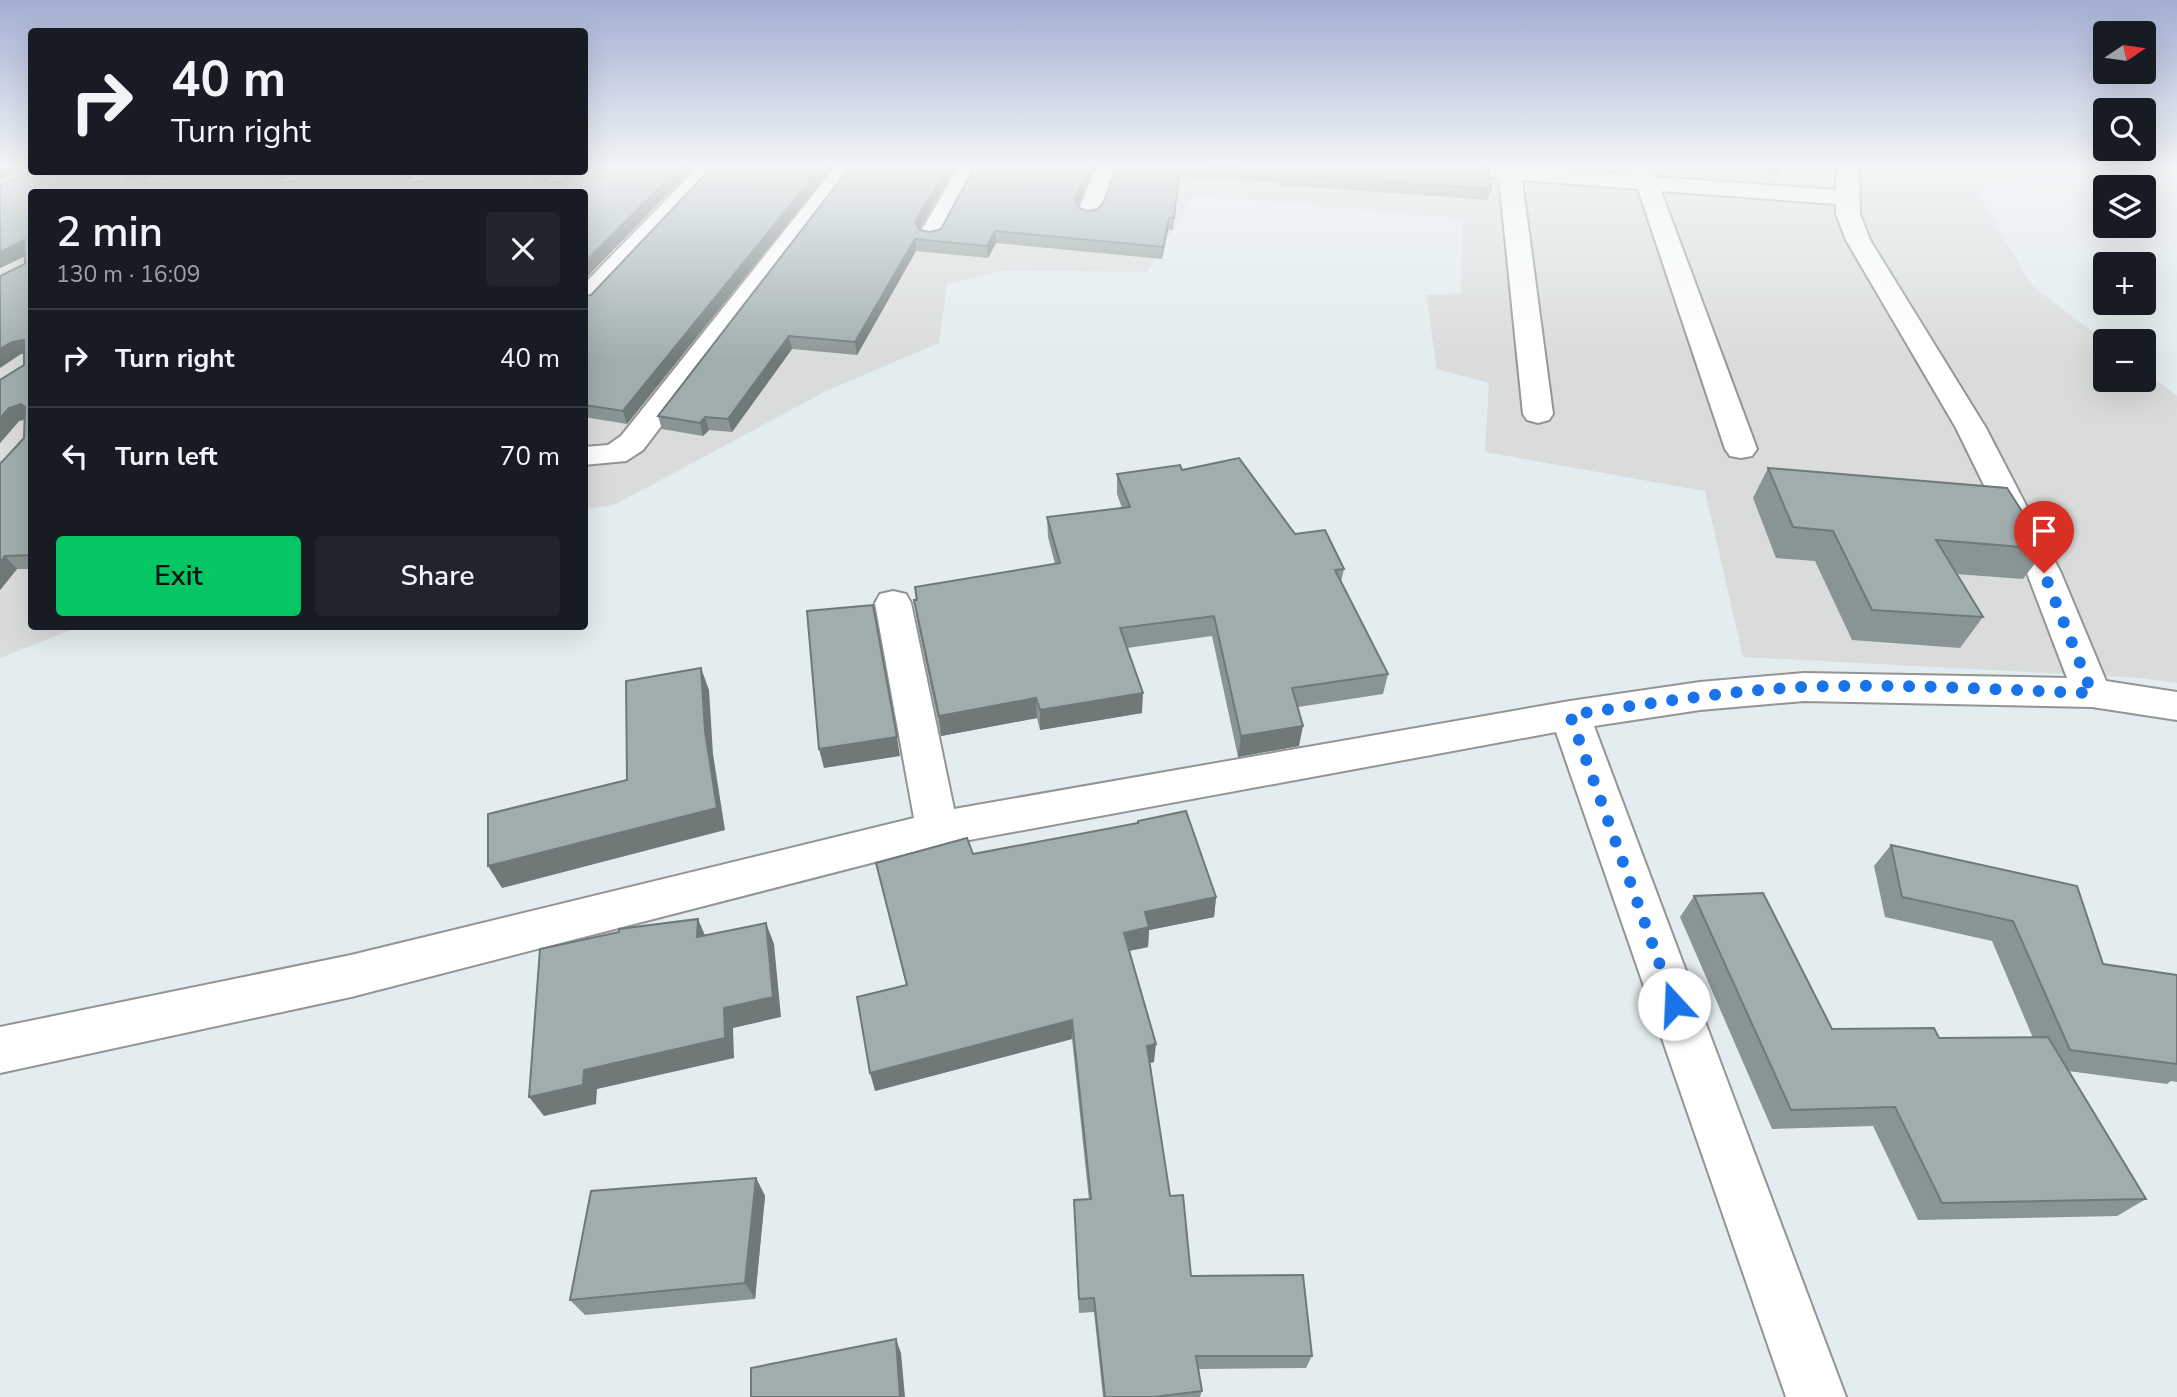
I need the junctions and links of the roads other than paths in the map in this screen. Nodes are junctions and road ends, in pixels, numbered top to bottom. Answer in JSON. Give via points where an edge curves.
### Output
{"nodes":[{"id":1,"x":650,"y":231,"type":"edge"},
{"id":2,"x":797,"y":231,"type":"edge"},
{"id":3,"x":933,"y":231,"type":"edge"},
{"id":4,"x":1517,"y":231,"type":"edge"},
{"id":5,"x":1664,"y":231,"type":"edge"},
{"id":6,"x":1855,"y":231,"type":"edge"},
{"id":7,"x":931,"y":234,"type":"edge"},
{"id":8,"x":588,"y":296,"type":"edge"},
{"id":9,"x":1538,"y":414,"type":"dead end"},
{"id":10,"x":1741,"y":449,"type":"dead end"},
{"id":11,"x":588,"y":456,"type":"edge"},
{"id":12,"x":893,"y":603,"type":"dead end"},
{"id":13,"x":2092,"y":693,"type":"junction"},
{"id":14,"x":2177,"y":706,"type":"edge"},
{"id":15,"x":1570,"y":715,"type":"junction"},
{"id":16,"x":937,"y":830,"type":"junction"},
{"id":17,"x":0,"y":1050,"type":"edge"},
{"id":18,"x":1816,"y":1397,"type":"edge"}],
"edges":[{"from":1,"to":8,"type":"street"},
{"from":2,"to":11,"type":"street","via":[[632,443],[615,454]]},
{"from":3,"to":7,"type":"street"},
{"from":4,"to":9,"type":"street"},
{"from":5,"to":10,"type":"street"},
{"from":6,"to":13,"type":"street","via":[[1971,428],[2038,561]]},
{"from":12,"to":16,"type":"street"},
{"from":13,"to":14,"type":"street"},
{"from":13,"to":15,"type":"street","via":[[1804,687]]},
{"from":15,"to":16,"type":"street"},
{"from":15,"to":18,"type":"street"},
{"from":16,"to":17,"type":"street","via":[[351,975]]}]}
